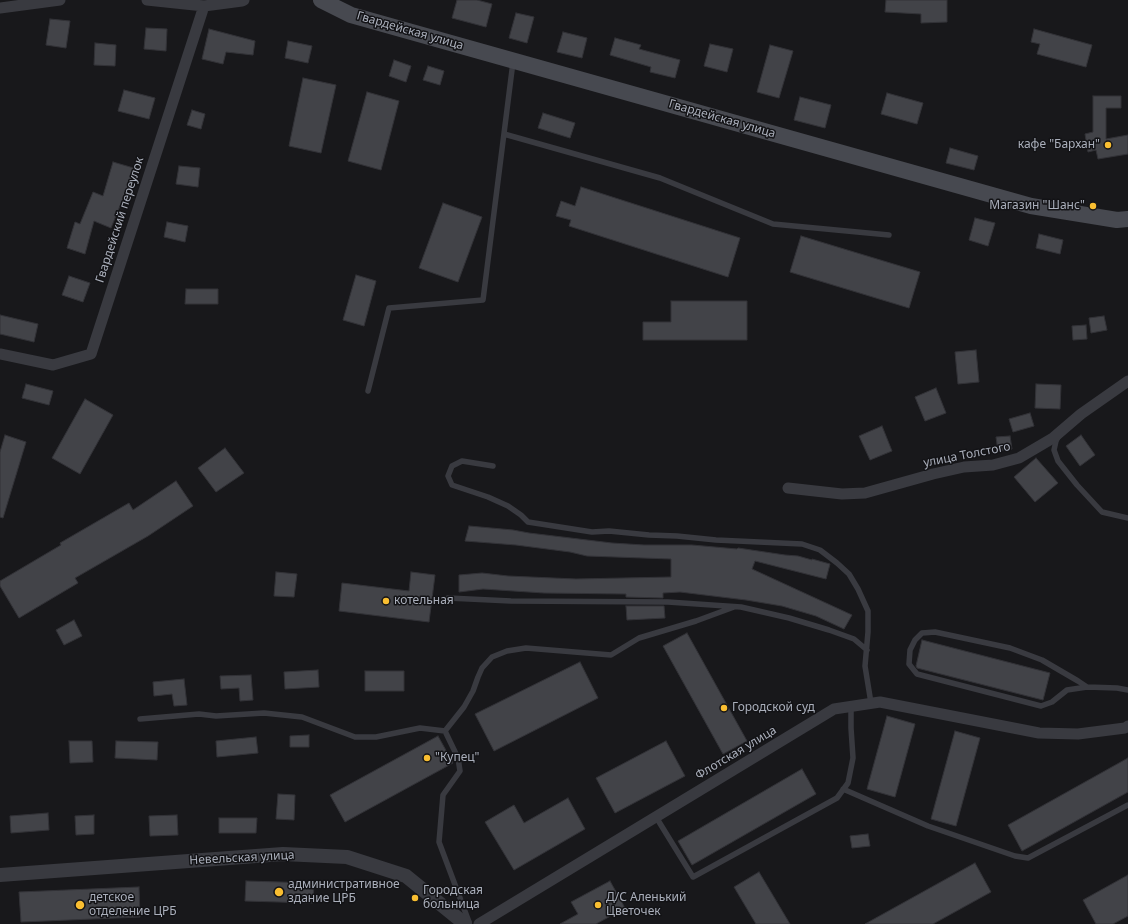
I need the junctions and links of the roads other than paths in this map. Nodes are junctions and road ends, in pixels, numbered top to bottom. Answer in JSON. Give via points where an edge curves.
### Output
{"nodes":[{"id":1,"x":60,"y":0,"type":"edge"},
{"id":2,"x":147,"y":0,"type":"edge"},
{"id":3,"x":244,"y":0,"type":"edge"},
{"id":4,"x":321,"y":0,"type":"edge"},
{"id":5,"x":204,"y":6,"type":"junction"},
{"id":6,"x":0,"y":8,"type":"edge"},
{"id":7,"x":513,"y":60,"type":"junction"},
{"id":8,"x":504,"y":134,"type":"junction"},
{"id":9,"x":1128,"y":219,"type":"edge"},
{"id":10,"x":888,"y":235,"type":"dead end"},
{"id":11,"x":0,"y":354,"type":"edge"},
{"id":12,"x":1128,"y":381,"type":"edge"},
{"id":13,"x":368,"y":391,"type":"dead end"},
{"id":14,"x":1066,"y":427,"type":"junction"},
{"id":15,"x":493,"y":466,"type":"dead end"},
{"id":16,"x":788,"y":488,"type":"dead end"},
{"id":17,"x":1128,"y":518,"type":"edge"},
{"id":18,"x":448,"y":598,"type":"dead end"},
{"id":19,"x":736,"y":606,"type":"junction"},
{"id":20,"x":866,"y":650,"type":"junction"},
{"id":21,"x":1087,"y":687,"type":"junction"},
{"id":22,"x":1128,"y":690,"type":"edge"},
{"id":23,"x":871,"y":703,"type":"junction"},
{"id":24,"x":851,"y":706,"type":"junction"},
{"id":25,"x":140,"y":719,"type":"dead end"},
{"id":26,"x":1128,"y":726,"type":"edge"},
{"id":27,"x":446,"y":732,"type":"junction"},
{"id":28,"x":844,"y":789,"type":"junction"},
{"id":29,"x":1128,"y":805,"type":"edge"},
{"id":30,"x":656,"y":817,"type":"junction"},
{"id":31,"x":0,"y":875,"type":"edge"},
{"id":32,"x":465,"y":924,"type":"edge"},
{"id":33,"x":469,"y":924,"type":"edge"},
{"id":34,"x":479,"y":924,"type":"edge"}],
"edges":[{"from":1,"to":6,"type":"street"},
{"from":2,"to":5,"type":"street"},
{"from":3,"to":5,"type":"street"},
{"from":4,"to":7,"type":"main road","name":"Гвардейская улица","via":[[351,15]]},
{"from":5,"to":11,"type":"street","name":"Гвардейский переулок","via":[[91,354],[53,365]]},
{"from":7,"to":8,"type":"lane"},
{"from":7,"to":9,"type":"main road","name":"Гвардейская улица","via":[[1031,206],[1117,220]]},
{"from":8,"to":10,"type":"lane","via":[[660,178],[773,224]]},
{"from":8,"to":13,"type":"lane","via":[[483,300],[389,308]]},
{"from":12,"to":14,"type":"street","name":"улица Толстого"},
{"from":14,"to":16,"type":"street","name":"улица Толстого","via":[[1053,438],[1019,458],[993,466],[964,467],[866,493],[842,494]]},
{"from":14,"to":17,"type":"lane","via":[[1056,441],[1054,450],[1058,461],[1102,512]]},
{"from":15,"to":20,"type":"lane","via":[[462,461],[452,466],[448,476],[452,485],[508,506],[528,522],[592,532],[610,531],[802,544],[820,550],[849,574],[858,589],[868,611]]},
{"from":18,"to":19,"type":"lane","via":[[668,602]]},
{"from":19,"to":20,"type":"lane","via":[[828,630],[854,640]]},
{"from":19,"to":27,"type":"lane","via":[[639,638],[611,655],[526,648],[492,657],[482,668],[474,691]]},
{"from":20,"to":23,"type":"lane","via":[[865,666]]},
{"from":21,"to":21,"type":"lane","via":[[1042,660],[1010,648],[934,632],[922,633],[910,650],[909,664],[918,674],[1041,706],[1052,702],[1067,690]]},
{"from":21,"to":22,"type":"lane"},
{"from":23,"to":24,"type":"street","name":"Флотская улица"},
{"from":23,"to":26,"type":"street","name":"Флотская улица","via":[[880,702],[1039,733],[1078,734]]},
{"from":24,"to":28,"type":"lane","via":[[853,758]]},
{"from":24,"to":30,"type":"street","name":"Флотская улица","via":[[834,709]]},
{"from":25,"to":27,"type":"lane","via":[[199,714],[216,716],[264,713],[302,717],[355,737],[376,738],[420,728]]},
{"from":27,"to":33,"type":"lane","via":[[458,758],[460,771],[443,795],[439,842]]},
{"from":28,"to":29,"type":"lane","via":[[928,826],[1015,856],[1028,858]]},
{"from":28,"to":30,"type":"lane","via":[[837,798],[693,877]]},
{"from":30,"to":34,"type":"street","name":"Флотская улица"},
{"from":31,"to":32,"type":"street","name":"Невельская улица","via":[[283,854],[347,857],[406,876]]}]}
